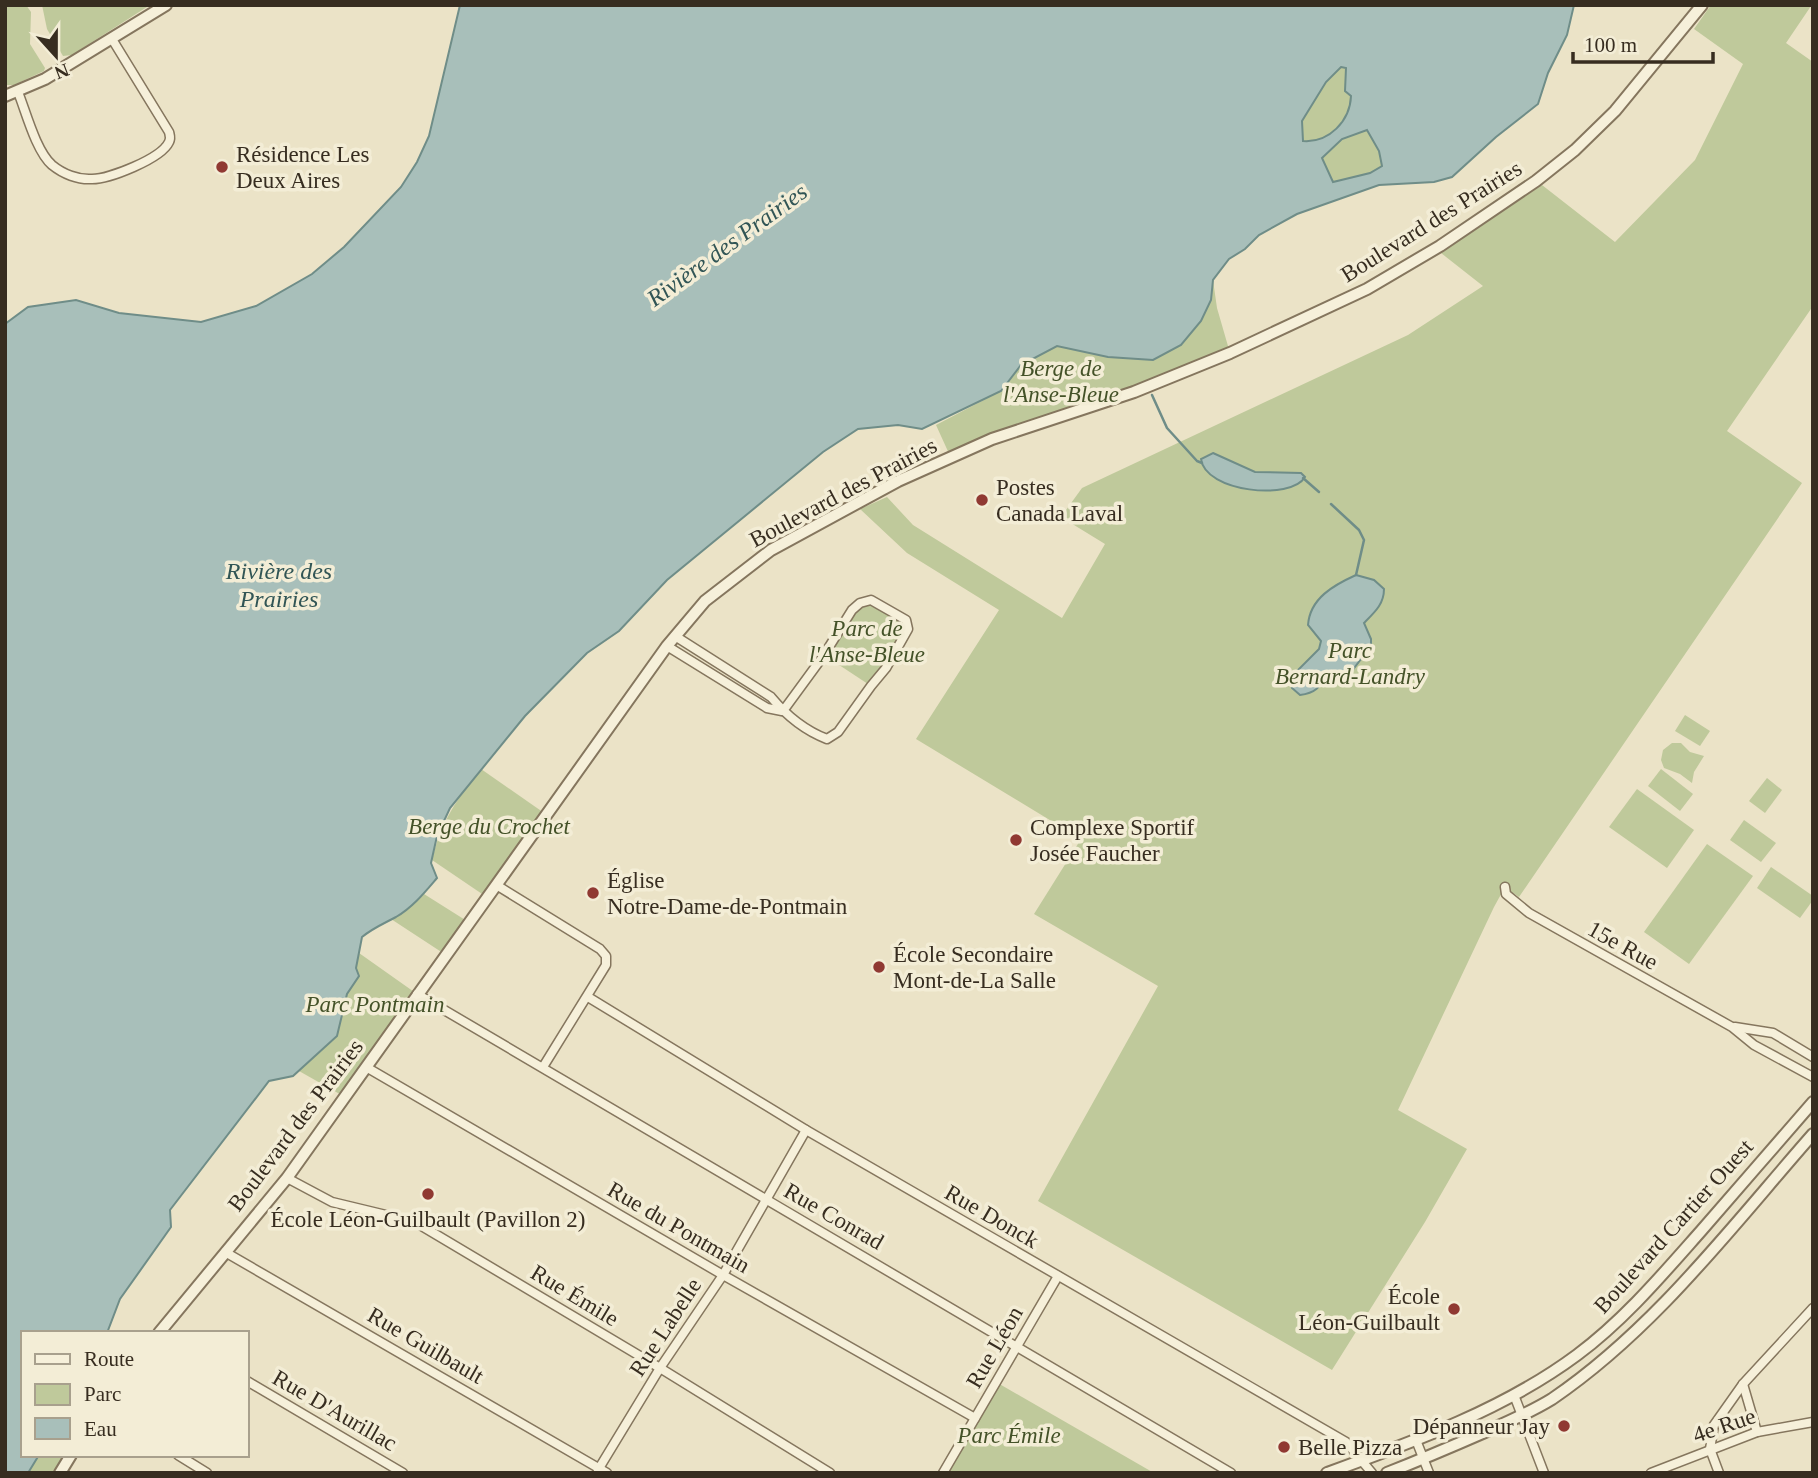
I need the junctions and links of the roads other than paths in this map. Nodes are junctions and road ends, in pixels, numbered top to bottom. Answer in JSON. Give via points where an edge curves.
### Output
{"nodes":[{"id":1,"x":166,"y":5,"type":"edge"},
{"id":2,"x":1702,"y":5,"type":"edge"},
{"id":3,"x":112,"y":39,"type":"junction"},
{"id":4,"x":18,"y":92,"type":"junction"},
{"id":5,"x":5,"y":96,"type":"edge"},
{"id":6,"x":675,"y":636,"type":"junction"},
{"id":7,"x":667,"y":646,"type":"junction"},
{"id":8,"x":783,"y":711,"type":"junction"},
{"id":9,"x":498,"y":886,"type":"junction"},
{"id":10,"x":1505,"y":887,"type":"dead end"},
{"id":11,"x":417,"y":994,"type":"junction"},
{"id":12,"x":588,"y":997,"type":"junction"},
{"id":13,"x":1732,"y":1027,"type":"junction"},
{"id":14,"x":1813,"y":1057,"type":"edge"},
{"id":15,"x":366,"y":1067,"type":"junction"},
{"id":16,"x":543,"y":1067,"type":"junction"},
{"id":17,"x":1813,"y":1077,"type":"edge"},
{"id":18,"x":1813,"y":1102,"type":"edge"},
{"id":19,"x":806,"y":1130,"type":"junction"},
{"id":20,"x":1813,"y":1133,"type":"edge"},
{"id":21,"x":287,"y":1178,"type":"junction"},
{"id":22,"x":765,"y":1198,"type":"junction"},
{"id":23,"x":225,"y":1252,"type":"junction"},
{"id":24,"x":723,"y":1275,"type":"junction"},
{"id":25,"x":1058,"y":1276,"type":"junction"},
{"id":26,"x":1813,"y":1308,"type":"edge"},
{"id":27,"x":162,"y":1331,"type":"edge"},
{"id":28,"x":1017,"y":1346,"type":"junction"},
{"id":29,"x":660,"y":1368,"type":"junction"},
{"id":30,"x":248,"y":1382,"type":"edge"},
{"id":31,"x":1744,"y":1384,"type":"junction"},
{"id":32,"x":1514,"y":1395,"type":"junction"},
{"id":33,"x":1522,"y":1415,"type":"junction"},
{"id":34,"x":975,"y":1418,"type":"junction"},
{"id":35,"x":1813,"y":1422,"type":"edge"},
{"id":36,"x":1757,"y":1432,"type":"junction"},
{"id":37,"x":1416,"y":1440,"type":"junction"},
{"id":38,"x":1710,"y":1449,"type":"junction"},
{"id":39,"x":70,"y":1457,"type":"edge"},
{"id":40,"x":181,"y":1457,"type":"edge"},
{"id":41,"x":1423,"y":1459,"type":"junction"},
{"id":42,"x":1363,"y":1460,"type":"junction"},
{"id":43,"x":601,"y":1471,"type":"edge"},
{"id":44,"x":60,"y":1473,"type":"edge"},
{"id":45,"x":208,"y":1473,"type":"edge"},
{"id":46,"x":403,"y":1473,"type":"edge"},
{"id":47,"x":830,"y":1473,"type":"edge"},
{"id":48,"x":943,"y":1473,"type":"edge"},
{"id":49,"x":1231,"y":1473,"type":"edge"},
{"id":50,"x":1327,"y":1473,"type":"edge"},
{"id":51,"x":1373,"y":1473,"type":"edge"},
{"id":52,"x":1387,"y":1473,"type":"edge"},
{"id":53,"x":1429,"y":1473,"type":"edge"},
{"id":54,"x":1544,"y":1473,"type":"edge"},
{"id":55,"x":1651,"y":1473,"type":"edge"},
{"id":56,"x":1719,"y":1473,"type":"edge"}],
"edges":[{"from":1,"to":3,"type":"street"},
{"from":2,"to":6,"type":"street","name":"Boulevard des Prairies","via":[[1615,111],[1575,150],[1440,246],[1367,289],[1230,353],[1134,392],[992,439],[898,481],[771,550],[705,601]]},
{"from":3,"to":4,"type":"street"},
{"from":3,"to":4,"type":"street","via":[[169,132],[166,146],[144,161],[99,179],[61,171],[44,155]]},
{"from":4,"to":5,"type":"street"},
{"from":6,"to":7,"type":"street","name":"Boulevard des Prairies"},
{"from":6,"to":8,"type":"street","via":[[771,697]]},
{"from":7,"to":8,"type":"street","via":[[767,708]]},
{"from":7,"to":9,"type":"street","name":"Boulevard des Prairies"},
{"from":8,"to":8,"type":"street","via":[[827,739],[838,732],[886,668],[908,629],[905,620],[871,600],[860,603]]},
{"from":9,"to":11,"type":"street","name":"Boulevard des Prairies"},
{"from":9,"to":12,"type":"street","via":[[606,956],[606,965]]},
{"from":10,"to":13,"type":"street","name":"15e Rue","via":[[1506,894],[1529,913]]},
{"from":11,"to":15,"type":"street","name":"Boulevard des Prairies"},
{"from":11,"to":16,"type":"street","name":"Rue Conrad"},
{"from":12,"to":16,"type":"street"},
{"from":12,"to":19,"type":"street","name":"Rue Donck"},
{"from":13,"to":14,"type":"street","name":"15e Rue","via":[[1773,1033]]},
{"from":13,"to":17,"type":"street","name":"15e Rue","via":[[1754,1045]]},
{"from":15,"to":21,"type":"street","name":"Boulevard des Prairies"},
{"from":15,"to":24,"type":"street","name":"Rue du Pontmain"},
{"from":16,"to":22,"type":"street","name":"Rue Conrad"},
{"from":18,"to":32,"type":"street","name":"Boulevard Cartier Ouest","via":[[1636,1304],[1578,1354]]},
{"from":19,"to":22,"type":"street","name":"Rue Labelle"},
{"from":19,"to":25,"type":"street","name":"Rue Donck"},
{"from":20,"to":33,"type":"street","name":"Boulevard Cartier Ouest","via":[[1628,1339],[1551,1399]]},
{"from":21,"to":23,"type":"street","name":"Boulevard des Prairies"},
{"from":21,"to":29,"type":"street","name":"Rue Émile","via":[[332,1202],[415,1222]]},
{"from":22,"to":24,"type":"street","name":"Rue Labelle"},
{"from":22,"to":28,"type":"street","name":"Rue Conrad"},
{"from":23,"to":27,"type":"street","name":"Boulevard des Prairies"},
{"from":23,"to":43,"type":"street","name":"Rue Guilbault"},
{"from":24,"to":29,"type":"street","name":"Rue Labelle"},
{"from":24,"to":34,"type":"street","name":"Rue du Pontmain"},
{"from":25,"to":28,"type":"street","name":"Rue Léon"},
{"from":25,"to":42,"type":"street","name":"Rue Donck","via":[[1346,1442]]},
{"from":26,"to":31,"type":"street"},
{"from":28,"to":34,"type":"street","name":"Rue Léon"},
{"from":28,"to":49,"type":"street","name":"Rue Conrad"},
{"from":29,"to":43,"type":"street","name":"Rue Labelle"},
{"from":29,"to":47,"type":"street","name":"Rue Émile"},
{"from":30,"to":46,"type":"street","name":"Rue D'Aurillac"},
{"from":31,"to":36,"type":"street"},
{"from":31,"to":38,"type":"street","via":[[1714,1425]]},
{"from":32,"to":33,"type":"street"},
{"from":32,"to":37,"type":"street","name":"Boulevard Cartier Ouest"},
{"from":33,"to":41,"type":"street","name":"Boulevard Cartier Ouest"},
{"from":33,"to":54,"type":"street"},
{"from":34,"to":48,"type":"street","name":"Rue Léon"},
{"from":35,"to":36,"type":"street","name":"4e Rue"},
{"from":36,"to":38,"type":"street","name":"4e Rue"},
{"from":37,"to":41,"type":"street"},
{"from":37,"to":42,"type":"street","name":"Boulevard Cartier Ouest"},
{"from":38,"to":55,"type":"street","name":"4e Rue"},
{"from":38,"to":56,"type":"street"},
{"from":39,"to":44,"type":"street"},
{"from":40,"to":45,"type":"street"},
{"from":41,"to":52,"type":"street","name":"Boulevard Cartier Ouest"},
{"from":41,"to":53,"type":"street"},
{"from":42,"to":50,"type":"street","name":"Boulevard Cartier Ouest"},
{"from":42,"to":51,"type":"street","name":"Rue Donck"}]}
